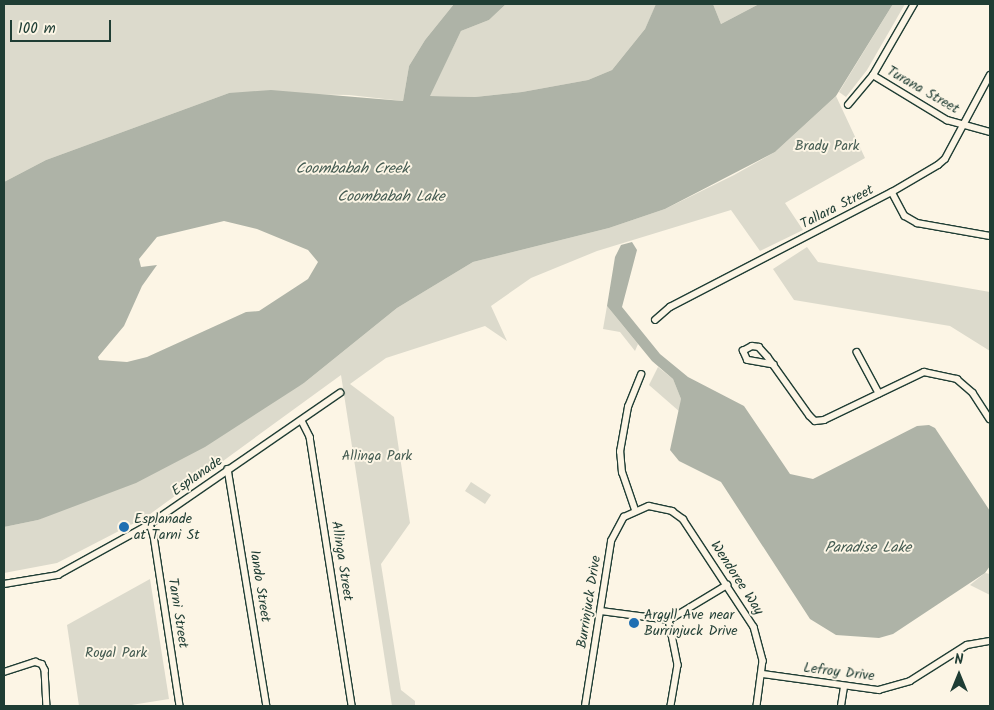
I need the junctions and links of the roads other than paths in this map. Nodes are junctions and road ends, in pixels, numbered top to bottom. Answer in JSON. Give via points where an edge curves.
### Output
{"nodes":[{"id":1,"x":914,"y":4,"type":"edge"},
{"id":2,"x":873,"y":75,"type":"junction"},
{"id":3,"x":990,"y":75,"type":"edge"},
{"id":4,"x":848,"y":105,"type":"dead end"},
{"id":5,"x":962,"y":125,"type":"junction"},
{"id":6,"x":990,"y":132,"type":"edge"},
{"id":7,"x":892,"y":192,"type":"junction"},
{"id":8,"x":990,"y":236,"type":"edge"},
{"id":9,"x":655,"y":320,"type":"dead end"},
{"id":10,"x":857,"y":352,"type":"dead end"},
{"id":11,"x":774,"y":365,"type":"junction"},
{"id":12,"x":641,"y":374,"type":"dead end"},
{"id":13,"x":340,"y":393,"type":"dead end"},
{"id":14,"x":879,"y":393,"type":"junction"},
{"id":15,"x":990,"y":418,"type":"edge"},
{"id":16,"x":302,"y":421,"type":"junction"},
{"id":17,"x":228,"y":469,"type":"junction"},
{"id":18,"x":635,"y":510,"type":"junction"},
{"id":19,"x":150,"y":524,"type":"junction"},
{"id":20,"x":4,"y":584,"type":"edge"},
{"id":21,"x":727,"y":585,"type":"junction"},
{"id":22,"x":601,"y":610,"type":"junction"},
{"id":23,"x":669,"y":620,"type":"junction"},
{"id":24,"x":990,"y":641,"type":"edge"},
{"id":25,"x":4,"y":672,"type":"edge"},
{"id":26,"x":763,"y":674,"type":"junction"},
{"id":27,"x":844,"y":687,"type":"junction"},
{"id":28,"x":47,"y":706,"type":"edge"},
{"id":29,"x":180,"y":706,"type":"edge"},
{"id":30,"x":267,"y":706,"type":"edge"},
{"id":31,"x":352,"y":706,"type":"edge"},
{"id":32,"x":585,"y":706,"type":"edge"},
{"id":33,"x":671,"y":706,"type":"edge"},
{"id":34,"x":757,"y":706,"type":"edge"},
{"id":35,"x":841,"y":706,"type":"edge"}],
"edges":[{"from":1,"to":2,"type":"street"},
{"from":2,"to":4,"type":"street"},
{"from":2,"to":5,"type":"street","name":"Turana Street"},
{"from":3,"to":5,"type":"street","name":"Tallara Street"},
{"from":5,"to":6,"type":"street","name":"Turana Street"},
{"from":5,"to":7,"type":"street","name":"Tallara Street","via":[[944,159]]},
{"from":7,"to":8,"type":"street","via":[[905,216],[917,223]]},
{"from":7,"to":9,"type":"street","name":"Tallara Street","via":[[670,307]]},
{"from":10,"to":14,"type":"street"},
{"from":11,"to":11,"type":"street","via":[[747,360],[743,351],[757,346]]},
{"from":11,"to":14,"type":"street","via":[[816,421]]},
{"from":12,"to":18,"type":"street","via":[[628,407],[620,452],[622,473]]},
{"from":13,"to":16,"type":"street","name":"Esplanade"},
{"from":14,"to":15,"type":"street","via":[[913,375],[937,372],[965,384]]},
{"from":16,"to":17,"type":"street","name":"Esplanade"},
{"from":16,"to":31,"type":"street","name":"Allinga Street","via":[[310,437]]},
{"from":17,"to":19,"type":"street","name":"Esplanade"},
{"from":17,"to":30,"type":"street","name":"Iando Street"},
{"from":18,"to":21,"type":"street","name":"Wendoree Way","via":[[661,507],[683,518]]},
{"from":18,"to":22,"type":"street","name":"Burrinjuck Drive","via":[[616,527],[611,540]]},
{"from":19,"to":20,"type":"street","name":"Esplanade","via":[[58,575]]},
{"from":19,"to":29,"type":"street","name":"Tarni Street"},
{"from":21,"to":23,"type":"street"},
{"from":21,"to":26,"type":"street","name":"Wendoree Way","via":[[757,634]]},
{"from":22,"to":23,"type":"street"},
{"from":22,"to":32,"type":"street","name":"Burrinjuck Drive"},
{"from":23,"to":33,"type":"street","via":[[678,665]]},
{"from":24,"to":27,"type":"street","name":"Lefroy Drive","via":[[967,645],[894,687],[872,690]]},
{"from":25,"to":28,"type":"street","via":[[35,662],[42,664],[46,670]]},
{"from":26,"to":27,"type":"street","name":"Lefroy Drive"},
{"from":26,"to":34,"type":"street","name":"Wendoree Way"},
{"from":27,"to":35,"type":"street"}]}
